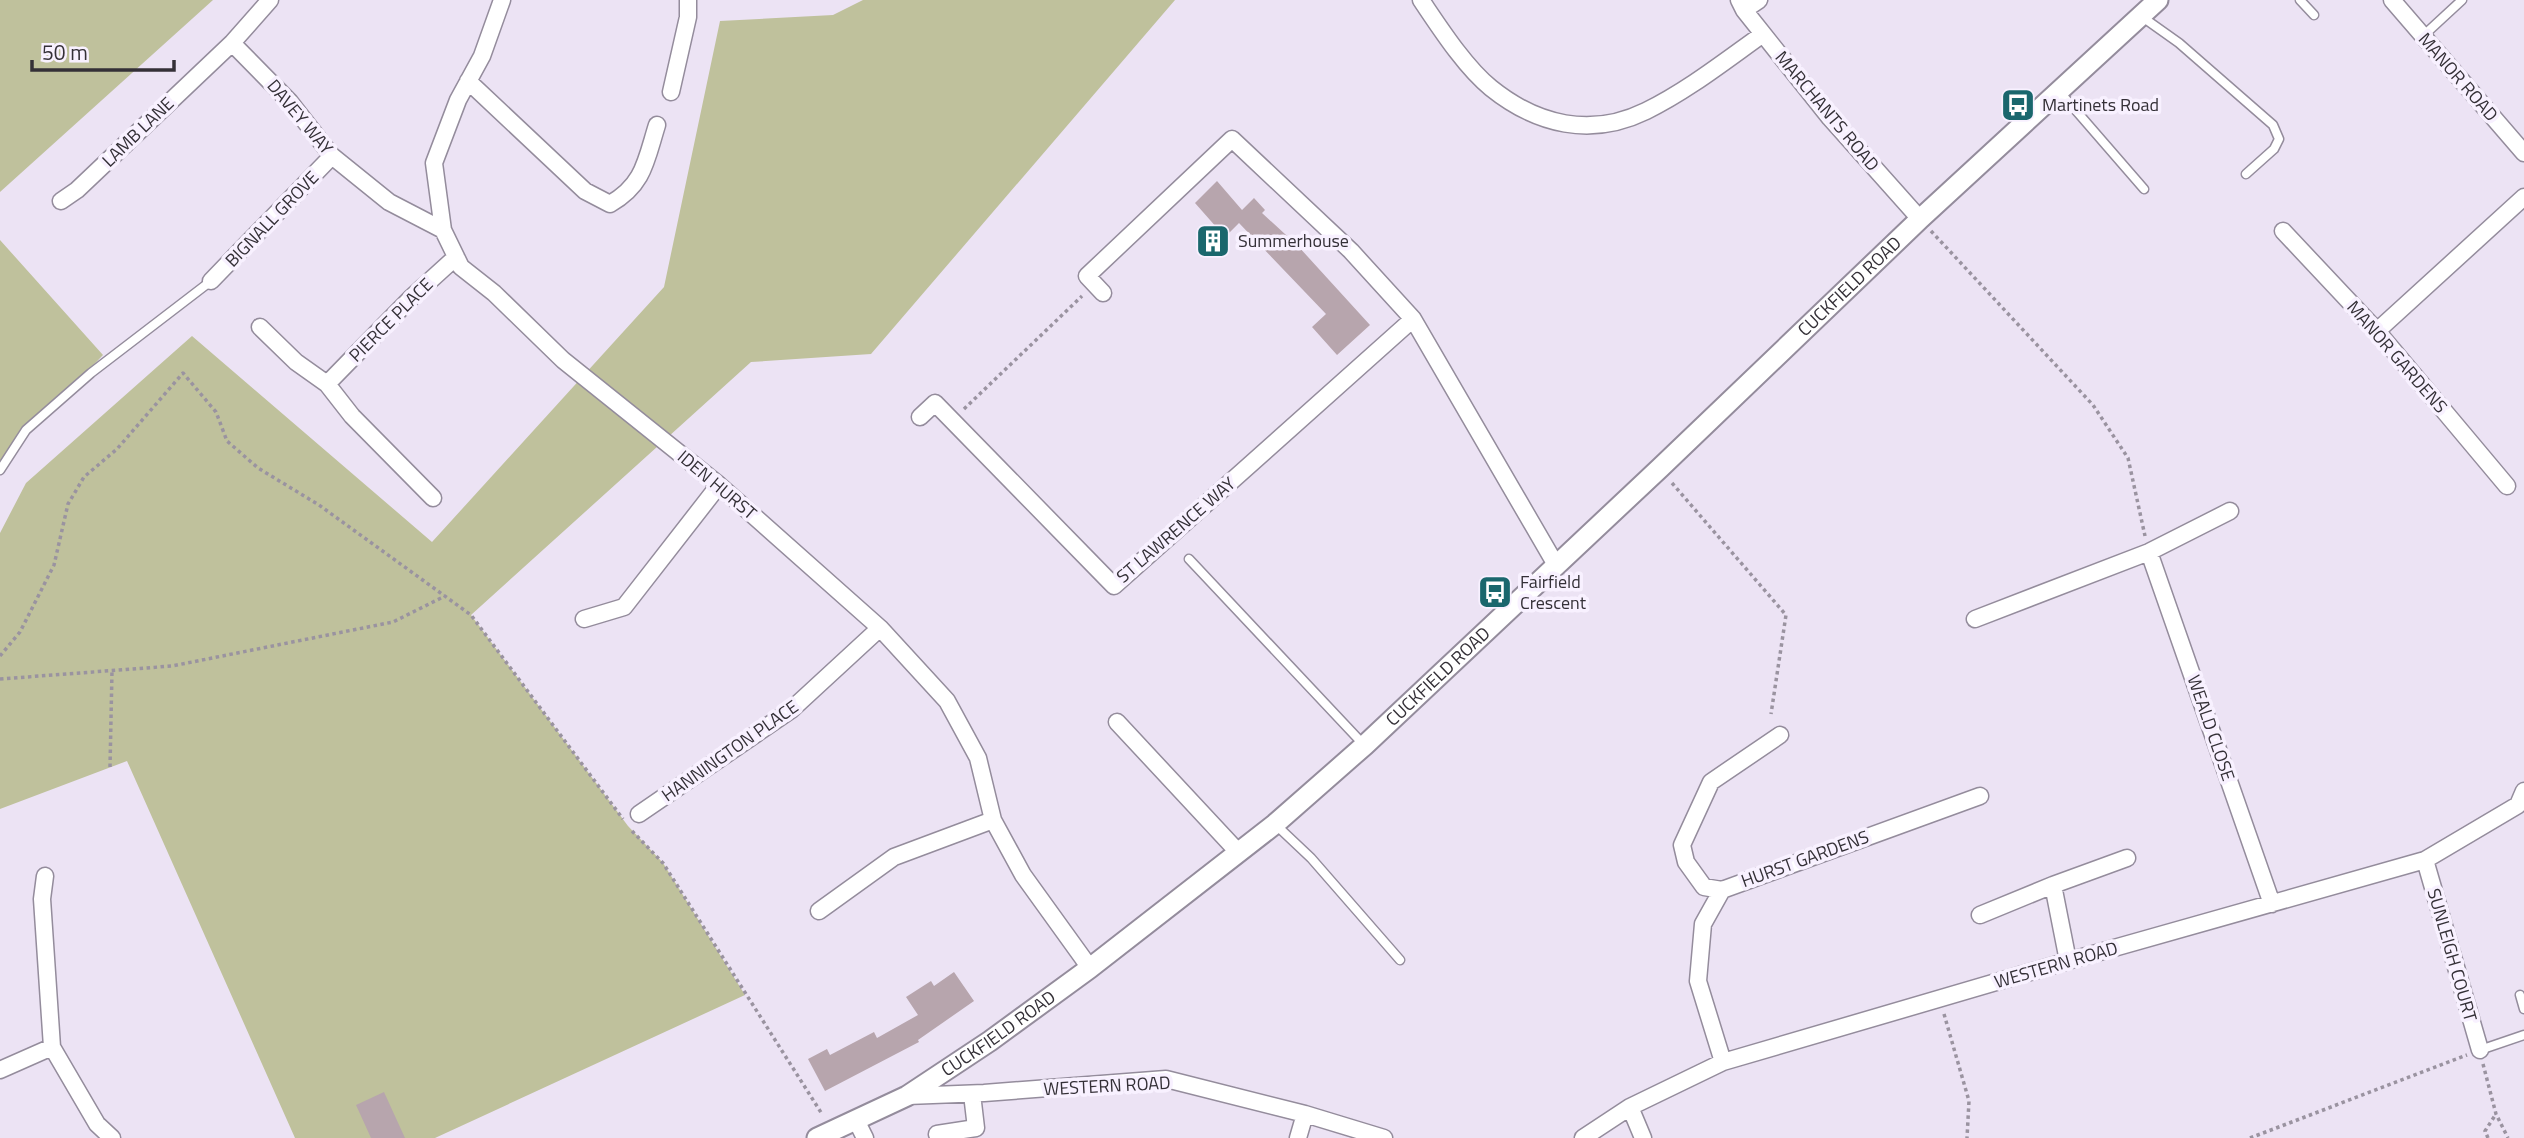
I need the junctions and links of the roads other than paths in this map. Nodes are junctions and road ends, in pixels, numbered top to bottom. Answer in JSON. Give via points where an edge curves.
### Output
{"nodes":[{"id":1,"x":270,"y":0,"type":"edge"},
{"id":2,"x":502,"y":0,"type":"edge"},
{"id":3,"x":688,"y":0,"type":"edge"},
{"id":4,"x":1421,"y":0,"type":"edge"},
{"id":5,"x":1759,"y":0,"type":"edge"},
{"id":6,"x":2158,"y":0,"type":"edge"},
{"id":7,"x":2301,"y":0,"type":"edge"},
{"id":8,"x":2392,"y":0,"type":"edge"},
{"id":9,"x":2462,"y":0,"type":"edge"},
{"id":10,"x":1742,"y":5,"type":"edge"},
{"id":11,"x":2314,"y":15,"type":"dead end"},
{"id":12,"x":2141,"y":16,"type":"junction"},
{"id":13,"x":1763,"y":34,"type":"junction"},
{"id":14,"x":2423,"y":36,"type":"junction"},
{"id":15,"x":232,"y":43,"type":"junction"},
{"id":16,"x":468,"y":81,"type":"junction"},
{"id":17,"x":2059,"y":91,"type":"junction"},
{"id":18,"x":671,"y":92,"type":"dead end"},
{"id":19,"x":657,"y":125,"type":"dead end"},
{"id":20,"x":2524,"y":153,"type":"edge"},
{"id":21,"x":332,"y":156,"type":"junction"},
{"id":22,"x":2246,"y":174,"type":"dead end"},
{"id":23,"x":2144,"y":189,"type":"dead end"},
{"id":24,"x":2524,"y":197,"type":"edge"},
{"id":25,"x":61,"y":201,"type":"dead end"},
{"id":26,"x":1920,"y":219,"type":"junction"},
{"id":27,"x":443,"y":230,"type":"junction"},
{"id":28,"x":2283,"y":231,"type":"dead end"},
{"id":29,"x":456,"y":257,"type":"junction"},
{"id":30,"x":211,"y":281,"type":"joint"},
{"id":31,"x":1099,"y":289,"type":"road end"},
{"id":32,"x":1413,"y":318,"type":"junction"},
{"id":33,"x":260,"y":327,"type":"dead end"},
{"id":34,"x":2377,"y":331,"type":"junction"},
{"id":35,"x":327,"y":384,"type":"junction"},
{"id":36,"x":920,"y":417,"type":"dead end"},
{"id":37,"x":0,"y":470,"type":"edge"},
{"id":38,"x":719,"y":485,"type":"junction"},
{"id":39,"x":2507,"y":486,"type":"dead end"},
{"id":40,"x":433,"y":498,"type":"dead end"},
{"id":41,"x":2230,"y":511,"type":"dead end"},
{"id":42,"x":2149,"y":552,"type":"junction"},
{"id":43,"x":1189,"y":559,"type":"dead end"},
{"id":44,"x":1556,"y":565,"type":"junction"},
{"id":45,"x":584,"y":619,"type":"dead end"},
{"id":46,"x":1975,"y":619,"type":"dead end"},
{"id":47,"x":880,"y":628,"type":"junction"},
{"id":48,"x":1117,"y":722,"type":"dead end"},
{"id":49,"x":1780,"y":735,"type":"dead end"},
{"id":50,"x":1364,"y":745,"type":"junction"},
{"id":51,"x":2524,"y":791,"type":"edge"},
{"id":52,"x":1980,"y":796,"type":"dead end"},
{"id":53,"x":639,"y":814,"type":"dead end"},
{"id":54,"x":993,"y":820,"type":"junction"},
{"id":55,"x":1275,"y":824,"type":"junction"},
{"id":56,"x":1239,"y":853,"type":"junction"},
{"id":57,"x":2127,"y":859,"type":"dead end"},
{"id":58,"x":2425,"y":860,"type":"junction"},
{"id":59,"x":45,"y":876,"type":"dead end"},
{"id":60,"x":2053,"y":885,"type":"junction"},
{"id":61,"x":1722,"y":890,"type":"junction"},
{"id":62,"x":2272,"y":904,"type":"junction"},
{"id":63,"x":819,"y":911,"type":"dead end"},
{"id":64,"x":1980,"y":915,"type":"dead end"},
{"id":65,"x":1400,"y":960,"type":"dead end"},
{"id":66,"x":2068,"y":961,"type":"junction"},
{"id":67,"x":1090,"y":968,"type":"junction"},
{"id":68,"x":2520,"y":995,"type":"dead end"},
{"id":69,"x":2524,"y":1009,"type":"edge"},
{"id":70,"x":2524,"y":1035,"type":"edge"},
{"id":71,"x":52,"y":1047,"type":"junction"},
{"id":72,"x":2480,"y":1050,"type":"joint"},
{"id":73,"x":1723,"y":1062,"type":"junction"},
{"id":74,"x":0,"y":1070,"type":"edge"},
{"id":75,"x":972,"y":1094,"type":"junction"},
{"id":76,"x":907,"y":1096,"type":"junction"},
{"id":77,"x":1630,"y":1107,"type":"junction"},
{"id":78,"x":1305,"y":1114,"type":"junction"},
{"id":79,"x":860,"y":1129,"type":"edge"},
{"id":80,"x":825,"y":1134,"type":"edge"},
{"id":81,"x":937,"y":1134,"type":"dead end"},
{"id":82,"x":112,"y":1138,"type":"edge"},
{"id":83,"x":1298,"y":1138,"type":"edge"},
{"id":84,"x":1384,"y":1138,"type":"edge"},
{"id":85,"x":1583,"y":1138,"type":"edge"},
{"id":86,"x":1643,"y":1138,"type":"edge"}],
"edges":[{"from":1,"to":15,"type":"street","name":"LAMB LANE"},
{"from":2,"to":16,"type":"street","name":"IDEN HURST"},
{"from":3,"to":18,"type":"street"},
{"from":4,"to":13,"type":"street","via":[[1449,41],[1490,87],[1525,111],[1572,126],[1604,126],[1646,111]]},
{"from":5,"to":10,"type":"street"},
{"from":6,"to":12,"type":"street","name":"CUCKFIELD ROAD"},
{"from":7,"to":11,"type":"lane"},
{"from":8,"to":14,"type":"street","name":"MANOR ROAD"},
{"from":9,"to":14,"type":"lane"},
{"from":10,"to":13,"type":"street","name":"MARCHANTS ROAD"},
{"from":12,"to":17,"type":"street","name":"CUCKFIELD ROAD"},
{"from":12,"to":22,"type":"lane","via":[[2273,125],[2279,139],[2274,149]]},
{"from":13,"to":26,"type":"street","name":"MARCHANTS ROAD"},
{"from":14,"to":20,"type":"street","name":"MANOR ROAD"},
{"from":15,"to":21,"type":"street","name":"DAVEY WAY","via":[[290,102]]},
{"from":15,"to":25,"type":"street","name":"LAMB LANE"},
{"from":16,"to":19,"type":"street","via":[[585,191],[610,204],[627,195],[641,177]]},
{"from":16,"to":27,"type":"street","name":"IDEN HURST","via":[[434,163]]},
{"from":17,"to":23,"type":"lane"},
{"from":17,"to":26,"type":"street","name":"CUCKFIELD ROAD"},
{"from":21,"to":27,"type":"street","name":"DAVEY WAY","via":[[389,202]]},
{"from":21,"to":30,"type":"street","name":"BIGNALL GROVE"},
{"from":24,"to":34,"type":"street"},
{"from":26,"to":44,"type":"street","name":"CUCKFIELD ROAD"},
{"from":27,"to":29,"type":"street","name":"IDEN HURST"},
{"from":28,"to":34,"type":"street","name":"MANOR GARDENS"},
{"from":29,"to":35,"type":"street","name":"PIERCE PLACE"},
{"from":29,"to":38,"type":"street","name":"IDEN HURST","via":[[461,267],[494,292],[563,360]]},
{"from":30,"to":37,"type":"lane","via":[[91,373],[26,430]]},
{"from":31,"to":32,"type":"street","via":[[1087,276],[1232,139],[1351,251]]},
{"from":32,"to":36,"type":"street","name":"ST LAWRENCE WAY","via":[[1114,586],[935,403]]},
{"from":32,"to":44,"type":"street"},
{"from":33,"to":35,"type":"street"},
{"from":34,"to":39,"type":"street","name":"MANOR GARDENS"},
{"from":35,"to":40,"type":"street"},
{"from":38,"to":45,"type":"street","via":[[624,607]]},
{"from":38,"to":47,"type":"street","name":"IDEN HURST"},
{"from":41,"to":42,"type":"street"},
{"from":42,"to":46,"type":"street"},
{"from":42,"to":62,"type":"street","name":"WEALD CLOSE"},
{"from":43,"to":50,"type":"lane"},
{"from":44,"to":50,"type":"street","name":"CUCKFIELD ROAD"},
{"from":47,"to":53,"type":"street","name":"HANNINGTON PLACE","via":[[791,710]]},
{"from":47,"to":54,"type":"street","name":"IDEN HURST","via":[[947,701],[978,758]]},
{"from":48,"to":56,"type":"street"},
{"from":49,"to":61,"type":"street","via":[[1711,782],[1682,845],[1686,862],[1704,887]]},
{"from":50,"to":55,"type":"street","name":"CUCKFIELD ROAD"},
{"from":51,"to":58,"type":"street","name":"WESTERN ROAD","via":[[2518,805]]},
{"from":52,"to":61,"type":"street","name":"HURST GARDENS"},
{"from":54,"to":63,"type":"street","via":[[894,858]]},
{"from":54,"to":67,"type":"street","name":"IDEN HURST","via":[[1023,874]]},
{"from":55,"to":56,"type":"street","name":"CUCKFIELD ROAD"},
{"from":55,"to":65,"type":"lane"},
{"from":56,"to":67,"type":"street","name":"CUCKFIELD ROAD"},
{"from":57,"to":60,"type":"street"},
{"from":58,"to":62,"type":"street","name":"WESTERN ROAD"},
{"from":58,"to":72,"type":"street","name":"SUNLEIGH COURT"},
{"from":59,"to":71,"type":"street"},
{"from":60,"to":64,"type":"street"},
{"from":60,"to":66,"type":"street"},
{"from":61,"to":73,"type":"street","name":"HURST GARDENS","via":[[1703,924],[1698,981]]},
{"from":62,"to":66,"type":"street","name":"WESTERN ROAD"},
{"from":66,"to":73,"type":"street","name":"WESTERN ROAD"},
{"from":67,"to":76,"type":"street","name":"CUCKFIELD ROAD"},
{"from":68,"to":69,"type":"lane"},
{"from":70,"to":72,"type":"lane"},
{"from":71,"to":74,"type":"street"},
{"from":71,"to":82,"type":"street","via":[[97,1124]]},
{"from":73,"to":77,"type":"street","name":"WESTERN ROAD"},
{"from":75,"to":76,"type":"street","name":"WESTERN ROAD"},
{"from":75,"to":78,"type":"street","name":"WESTERN ROAD","via":[[1166,1079]]},
{"from":75,"to":81,"type":"street","via":[[976,1128]]},
{"from":76,"to":79,"type":"street","name":"CUCKFIELD ROAD"},
{"from":77,"to":85,"type":"street","name":"WESTERN ROAD"},
{"from":77,"to":86,"type":"street"},
{"from":78,"to":83,"type":"street"},
{"from":78,"to":84,"type":"street","name":"WESTERN ROAD"},
{"from":79,"to":80,"type":"street","name":"CUCKFIELD ROAD"}]}
